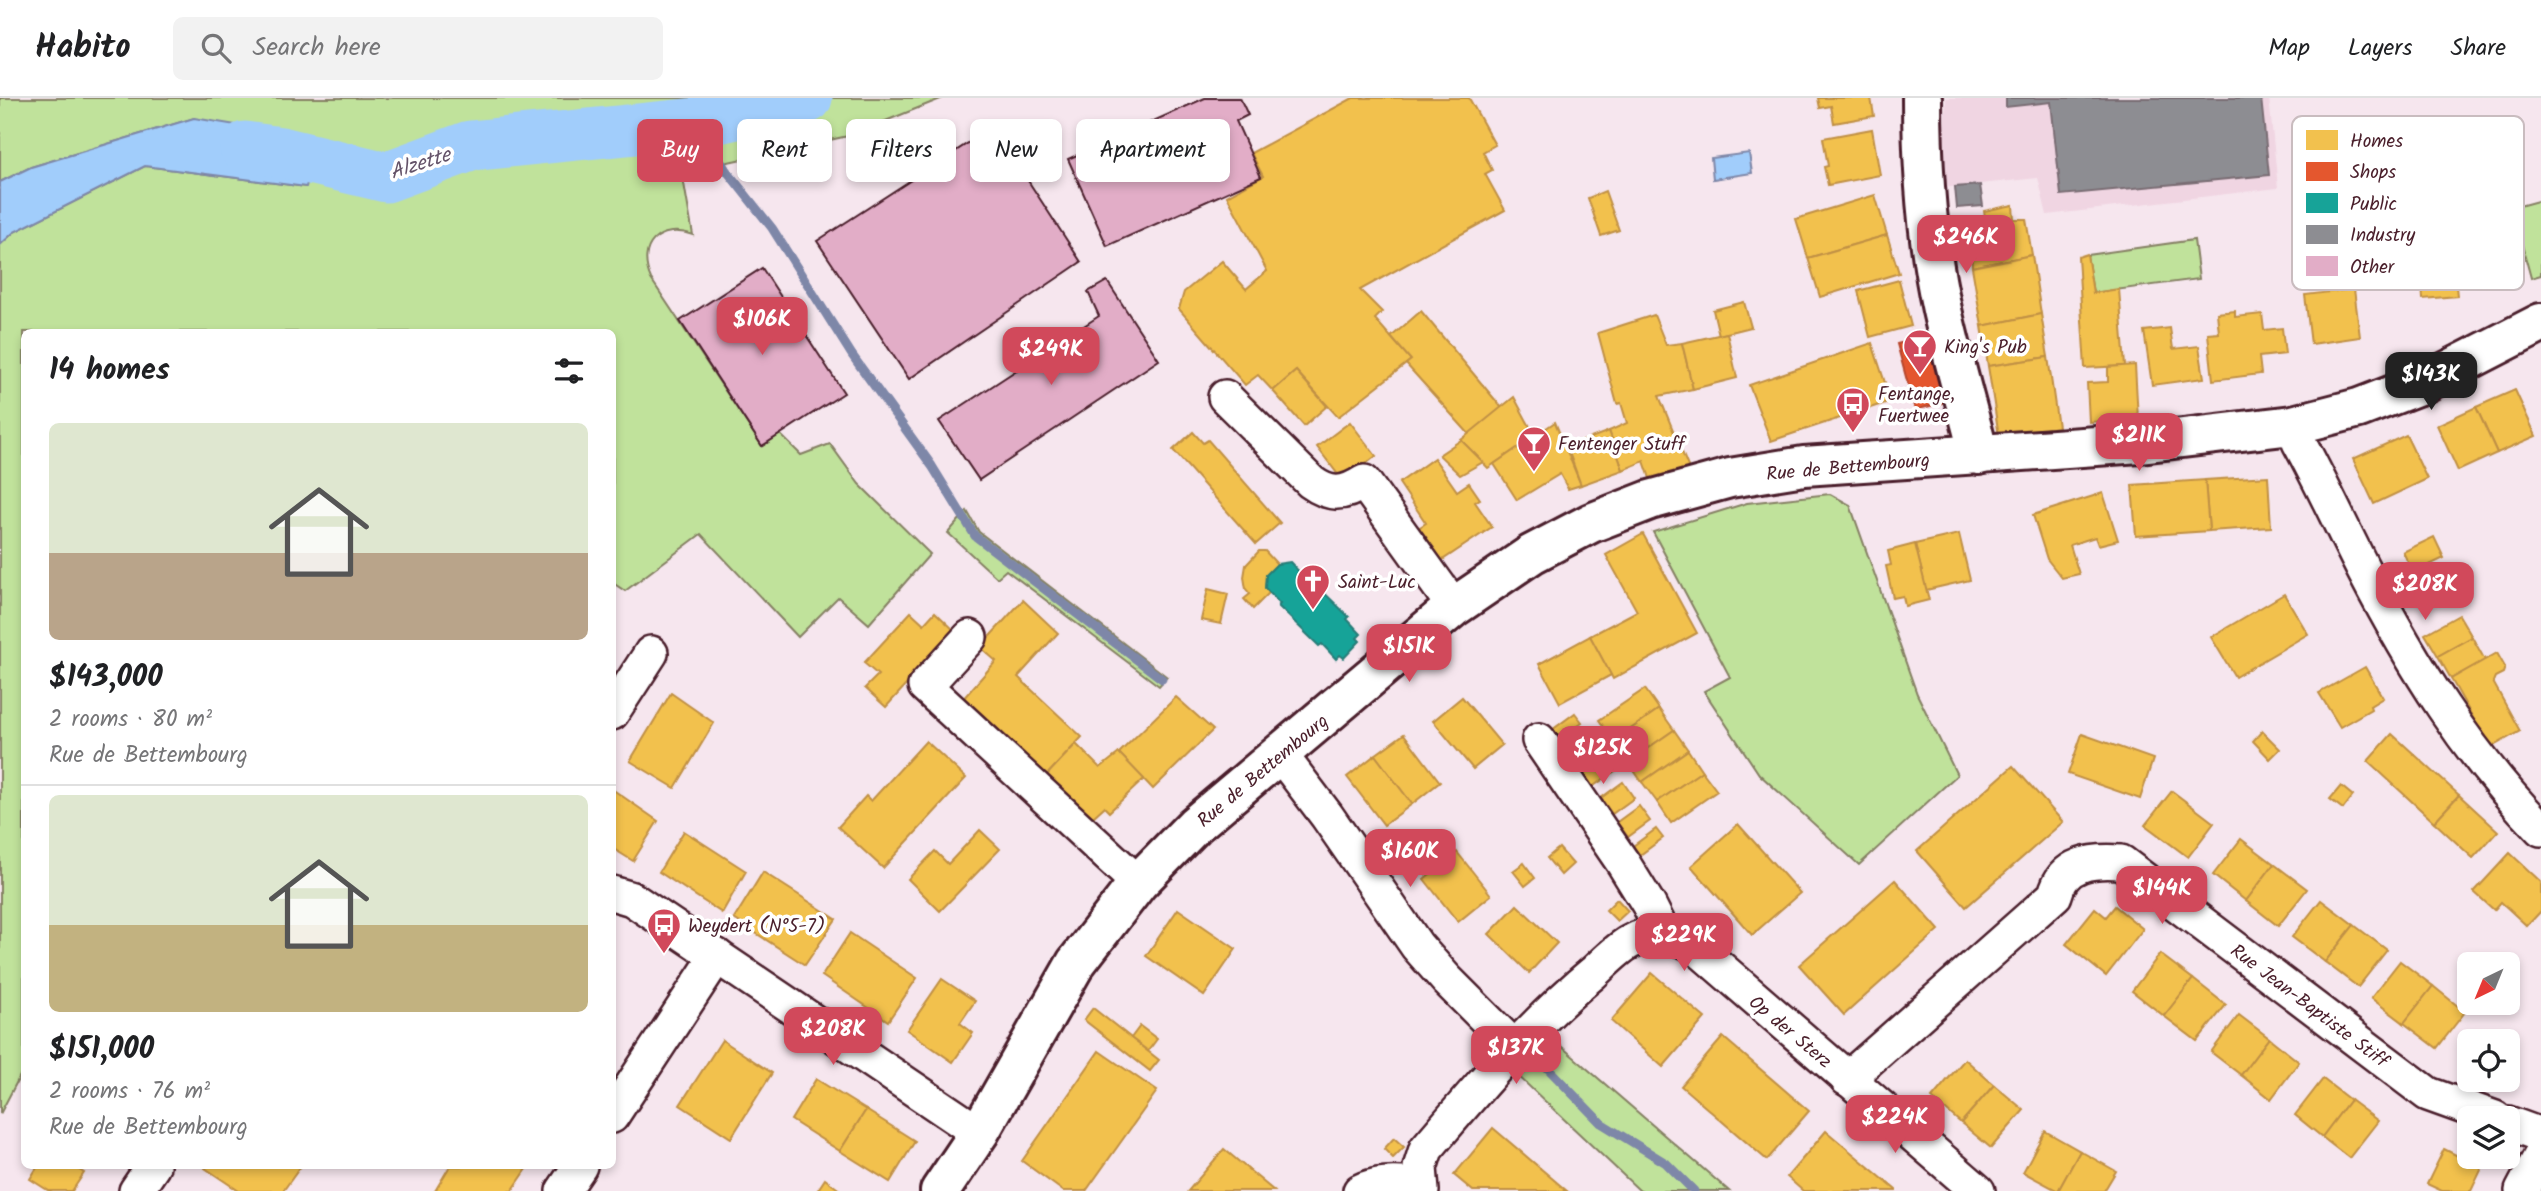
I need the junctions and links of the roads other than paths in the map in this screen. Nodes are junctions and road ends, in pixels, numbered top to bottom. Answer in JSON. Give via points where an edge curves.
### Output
{"nodes":[{"id":1,"x":1922,"y":98,"type":"edge"},
{"id":2,"x":2541,"y":323,"type":"edge"},
{"id":3,"x":1225,"y":397,"type":"dead end"},
{"id":4,"x":2293,"y":425,"type":"junction"},
{"id":5,"x":1979,"y":455,"type":"junction"},
{"id":6,"x":1454,"y":607,"type":"junction"},
{"id":7,"x":970,"y":637,"type":"dead end"},
{"id":8,"x":652,"y":653,"type":"dead end"},
{"id":9,"x":616,"y":707,"type":"edge"},
{"id":10,"x":1539,"y":740,"type":"dead end"},
{"id":11,"x":1280,"y":754,"type":"junction"},
{"id":12,"x":2541,"y":830,"type":"edge"},
{"id":13,"x":1138,"y":883,"type":"junction"},
{"id":14,"x":616,"y":894,"type":"edge"},
{"id":15,"x":1663,"y":933,"type":"junction"},
{"id":16,"x":717,"y":956,"type":"junction"},
{"id":17,"x":1514,"y":1047,"type":"junction"},
{"id":18,"x":1847,"y":1079,"type":"junction"},
{"id":19,"x":2462,"y":1106,"type":"edge"},
{"id":20,"x":616,"y":1110,"type":"edge"},
{"id":21,"x":2520,"y":1127,"type":"edge"},
{"id":22,"x":979,"y":1133,"type":"junction"},
{"id":23,"x":2541,"y":1135,"type":"edge"},
{"id":24,"x":2541,"y":1154,"type":"edge"},
{"id":25,"x":578,"y":1169,"type":"edge"},
{"id":26,"x":1421,"y":1188,"type":"edge"},
{"id":27,"x":564,"y":1191,"type":"edge"},
{"id":28,"x":940,"y":1191,"type":"edge"},
{"id":29,"x":1360,"y":1191,"type":"edge"},
{"id":30,"x":1978,"y":1191,"type":"edge"},
{"id":31,"x":2522,"y":1191,"type":"edge"}],
"edges":[{"from":1,"to":5,"type":"main road","via":[[1930,240],[1942,309]]},
{"from":2,"to":4,"type":"main road","name":"Rue de Bettembourg","via":[[2424,383],[2359,408]]},
{"from":3,"to":6,"type":"street","via":[[1323,491],[1351,491],[1364,482]]},
{"from":4,"to":5,"type":"main road","name":"Rue de Bettembourg"},
{"from":4,"to":12,"type":"street","via":[[2365,573],[2431,688],[2470,747]]},
{"from":5,"to":6,"type":"main road","name":"Rue de Bettembourg","via":[[1804,466],[1730,478],[1650,500],[1591,523],[1532,554]]},
{"from":6,"to":11,"type":"main road","name":"Rue de Bettembourg"},
{"from":7,"to":13,"type":"street","via":[[925,686]]},
{"from":8,"to":9,"type":"street"},
{"from":10,"to":15,"type":"street","via":[[1623,863]]},
{"from":11,"to":13,"type":"main road","name":"Rue de Bettembourg","via":[[1195,825]]},
{"from":11,"to":17,"type":"street","via":[[1417,946]]},
{"from":13,"to":22,"type":"main road","name":"Rue de Bettembourg","via":[[1076,963]]},
{"from":14,"to":16,"type":"street","via":[[632,899]]},
{"from":15,"to":17,"type":"street","via":[[1630,942],[1564,997]]},
{"from":15,"to":18,"type":"street","name":"Op der Sterz","via":[[1696,947]]},
{"from":16,"to":20,"type":"street"},
{"from":16,"to":22,"type":"street"},
{"from":17,"to":26,"type":"street","via":[[1426,1149],[1420,1168]]},
{"from":18,"to":19,"type":"street","name":"Rue Jean-Baptiste Stiff","via":[[2055,895],[2058,882],[2094,860],[2121,862],[2428,1094]]},
{"from":18,"to":30,"type":"street","name":"Op der Sterz"},
{"from":21,"to":23,"type":"street"},
{"from":22,"to":28,"type":"main road","name":"Rue de Bettembourg"},
{"from":24,"to":31,"type":"street"},
{"from":25,"to":27,"type":"street"},
{"from":26,"to":29,"type":"street","via":[[1383,1183]]}]}
